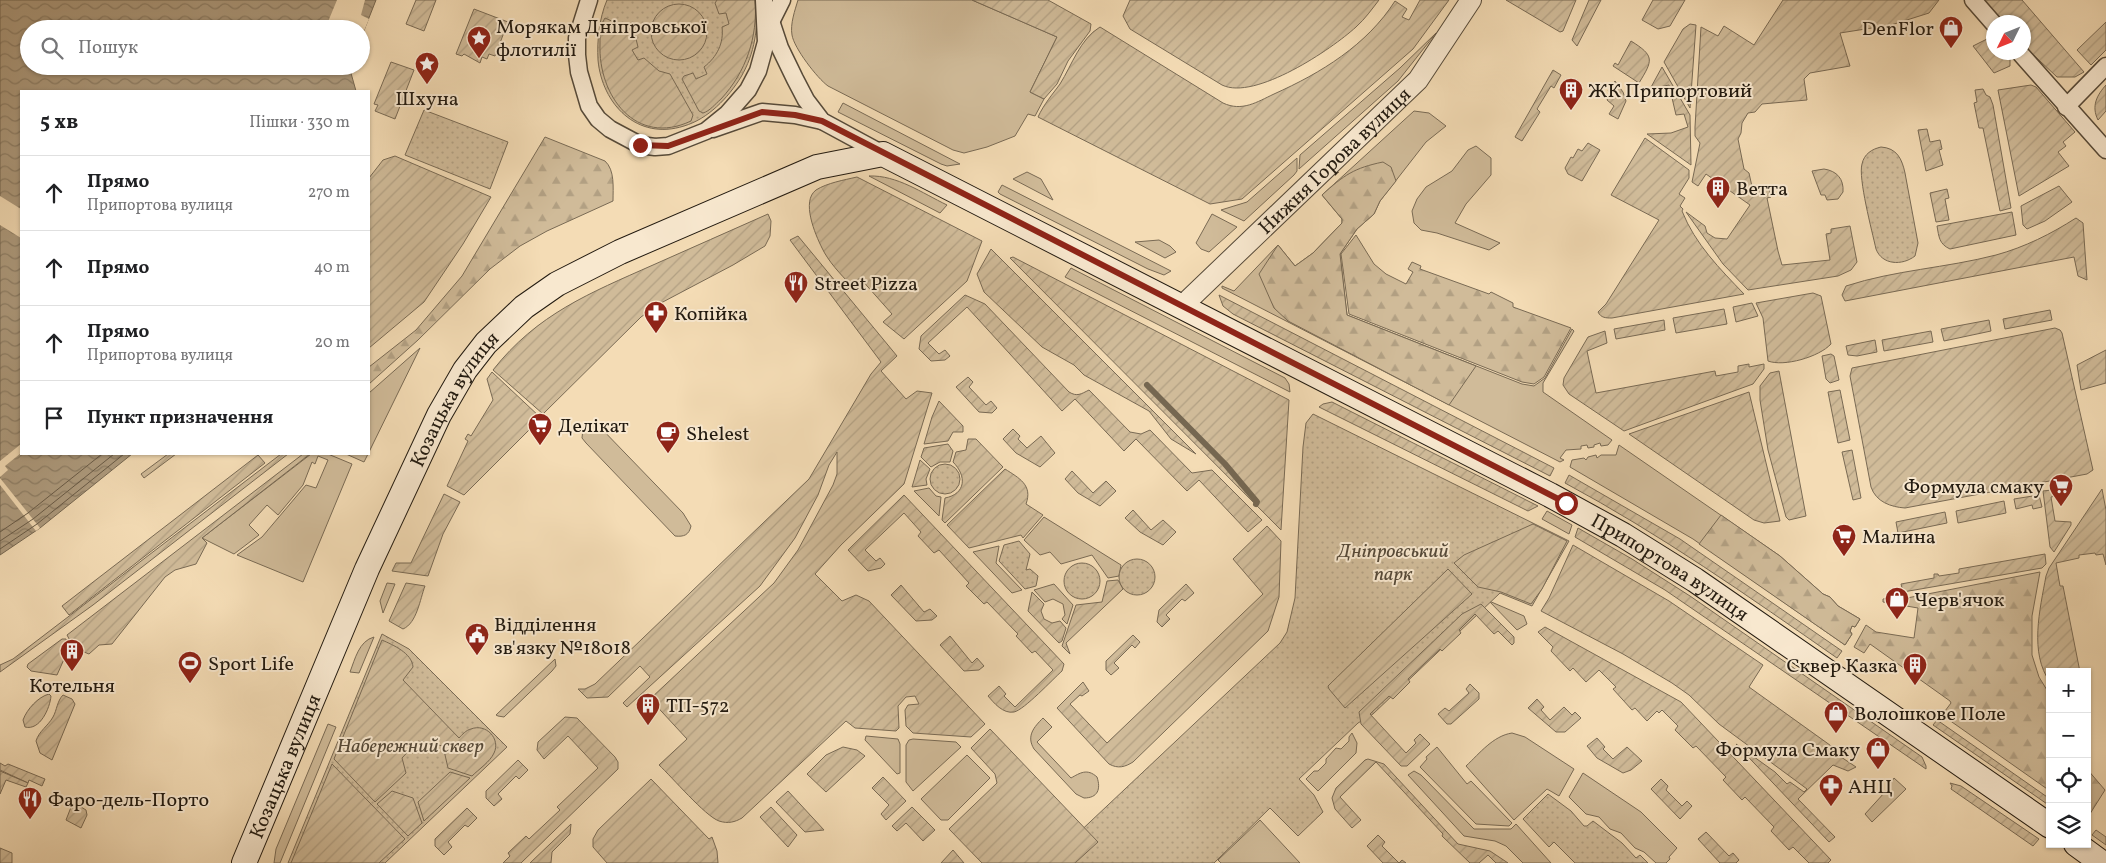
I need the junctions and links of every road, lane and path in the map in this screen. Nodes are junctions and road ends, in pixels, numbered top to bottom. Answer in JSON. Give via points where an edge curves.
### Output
{"nodes":[{"id":1,"x":589,"y":0,"type":"edge"},
{"id":2,"x":782,"y":0,"type":"edge"},
{"id":3,"x":1472,"y":0,"type":"edge"},
{"id":4,"x":1972,"y":0,"type":"edge"},
{"id":5,"x":765,"y":2,"type":"edge"},
{"id":6,"x":1986,"y":15,"type":"edge"},
{"id":7,"x":772,"y":22,"type":"junction"},
{"id":8,"x":2026,"y":60,"type":"edge"},
{"id":9,"x":2106,"y":66,"type":"edge"},
{"id":10,"x":2066,"y":107,"type":"junction"},
{"id":11,"x":822,"y":121,"type":"junction"},
{"id":12,"x":706,"y":131,"type":"junction"},
{"id":13,"x":2106,"y":150,"type":"edge"},
{"id":14,"x":883,"y":154,"type":"junction"},
{"id":15,"x":1181,"y":307,"type":"junction"},
{"id":16,"x":2046,"y":823,"type":"edge"},
{"id":17,"x":2081,"y":848,"type":"edge"},
{"id":18,"x":244,"y":863,"type":"edge"},
{"id":19,"x":2102,"y":863,"type":"edge"}],
"edges":[{"from":1,"to":12,"type":"street","name":"Припортова вулиця","via":[[577,38],[577,55],[584,93],[598,119],[640,145],[655,147],[668,146]]},
{"from":2,"to":7,"type":"street"},
{"from":3,"to":15,"type":"street","name":"Нижня Горова вулиця","via":[[1418,80]]},
{"from":4,"to":6,"type":"street"},
{"from":5,"to":7,"type":"street","name":"Припортова вулиця"},
{"from":5,"to":12,"type":"street","name":"Припортова вулиця","via":[[766,42],[758,71],[748,90],[727,114]]},
{"from":7,"to":11,"type":"street","name":"Припортова вулиця","via":[[780,48],[806,100]]},
{"from":8,"to":10,"type":"street"},
{"from":9,"to":10,"type":"street"},
{"from":10,"to":13,"type":"street"},
{"from":11,"to":12,"type":"street","via":[[762,112]]},
{"from":11,"to":14,"type":"street","name":"Припортова вулиця"},
{"from":14,"to":15,"type":"main road","name":"Припортова вулиця"},
{"from":14,"to":18,"type":"main road","name":"Козацька вулиця","via":[[816,166],[620,252],[556,284],[518,312],[486,343],[465,370],[439,415],[371,560]]},
{"from":15,"to":16,"type":"main road","name":"Припортова вулиця","via":[[1623,535],[1695,580]]},
{"from":17,"to":19,"type":"main road"}]}
